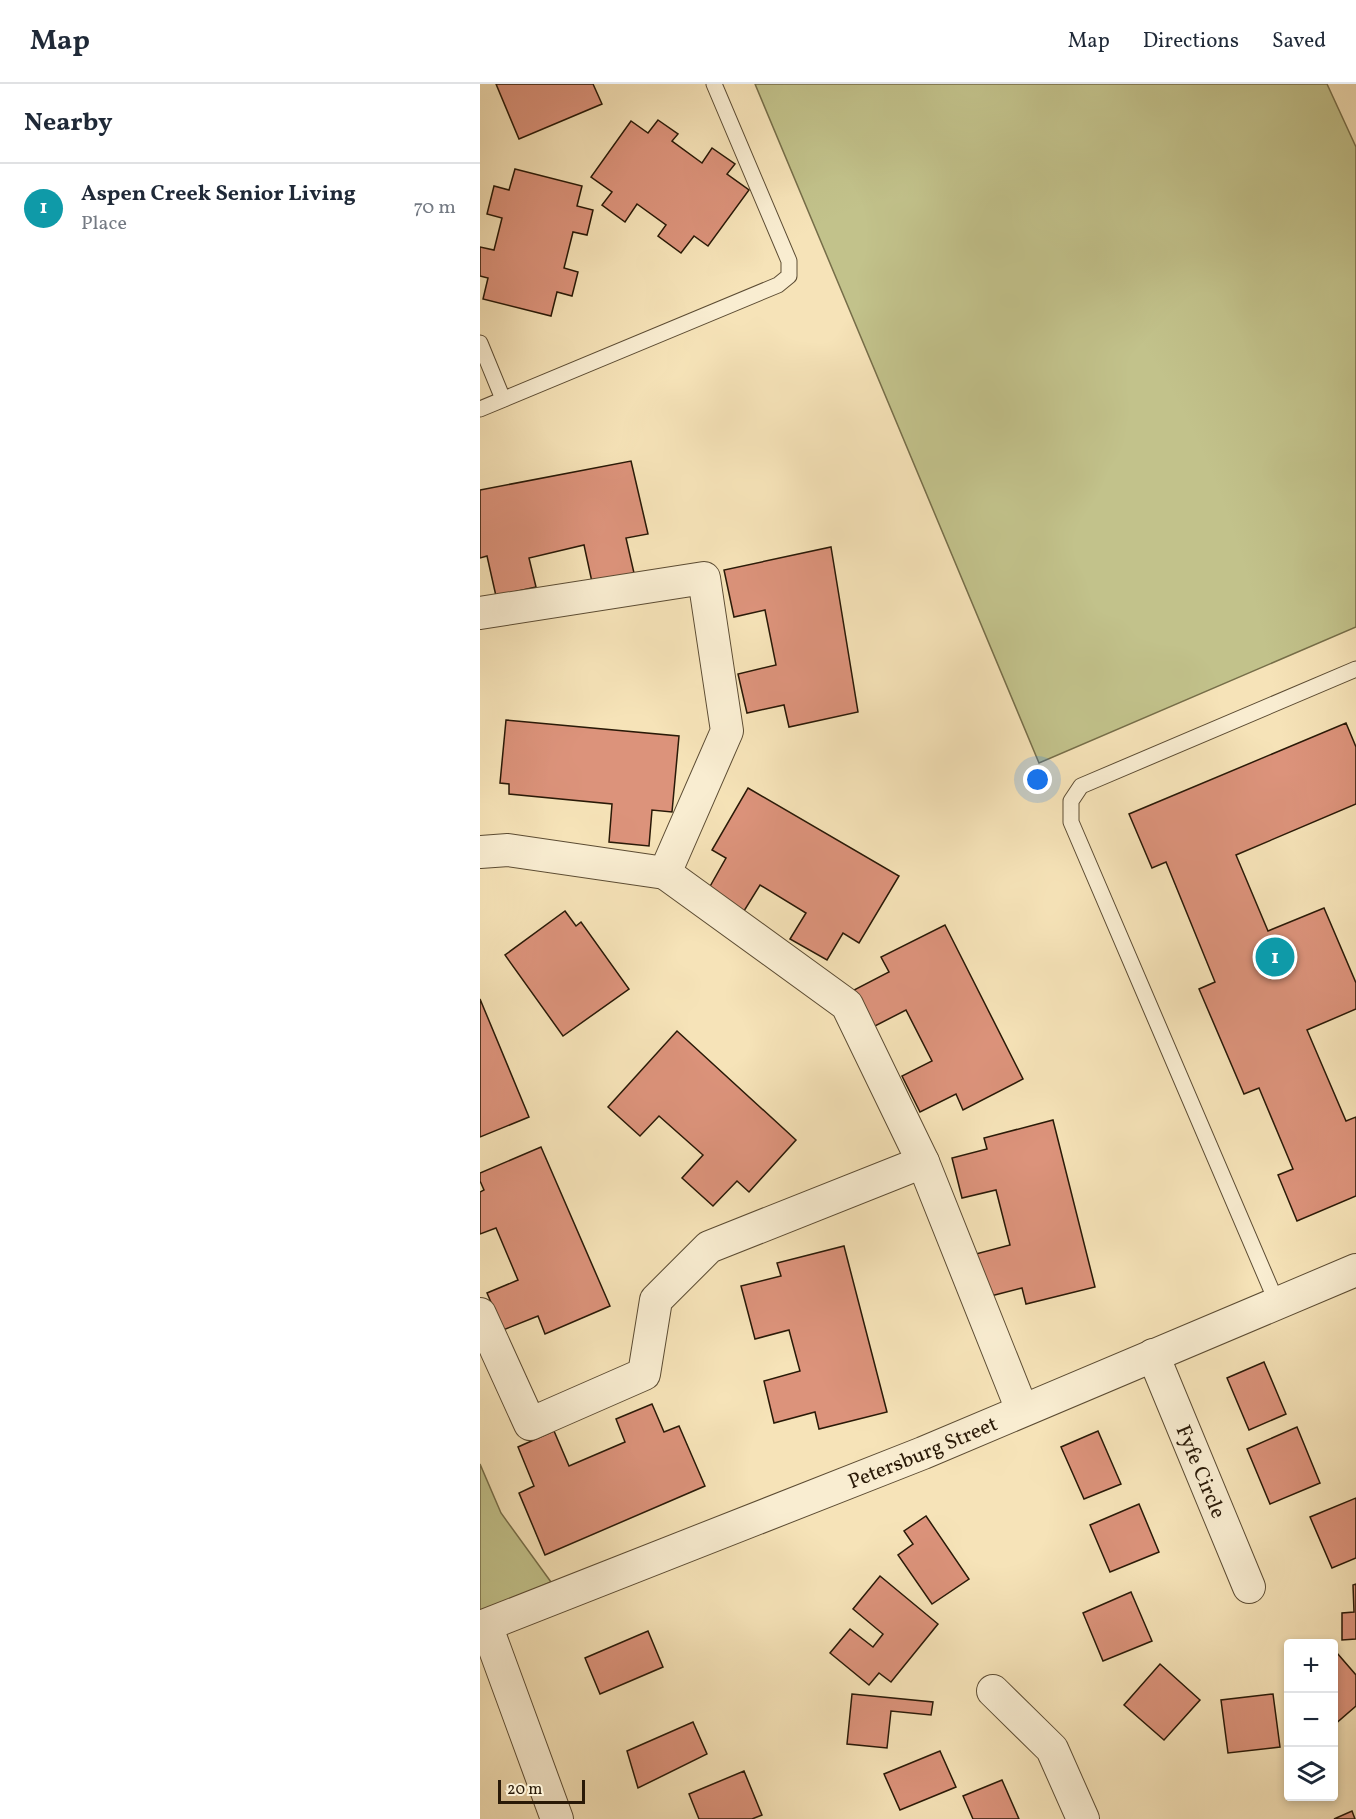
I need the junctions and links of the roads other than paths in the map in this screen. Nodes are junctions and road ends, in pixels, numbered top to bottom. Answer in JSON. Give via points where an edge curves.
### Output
{"nodes":[{"id":1,"x":714,"y":84,"type":"edge"},
{"id":2,"x":480,"y":343,"type":"edge"},
{"id":3,"x":504,"y":399,"type":"junction"},
{"id":4,"x":480,"y":409,"type":"edge"},
{"id":5,"x":480,"y":613,"type":"edge"},
{"id":6,"x":1356,"y":669,"type":"edge"},
{"id":7,"x":480,"y":852,"type":"edge"},
{"id":8,"x":665,"y":873,"type":"junction"},
{"id":9,"x":923,"y":1162,"type":"junction"},
{"id":10,"x":1356,"y":1270,"type":"edge"},
{"id":11,"x":1277,"y":1303,"type":"junction"},
{"id":12,"x":480,"y":1314,"type":"edge"},
{"id":13,"x":1153,"y":1355,"type":"junction"},
{"id":14,"x":1022,"y":1410,"type":"junction"},
{"id":15,"x":1249,"y":1587,"type":"dead end"},
{"id":16,"x":993,"y":1691,"type":"dead end"},
{"id":17,"x":557,"y":1819,"type":"edge"},
{"id":18,"x":1083,"y":1819,"type":"edge"}],
"edges":[{"from":1,"to":3,"type":"lane","via":[[789,261],[789,276],[778,285]]},
{"from":2,"to":3,"type":"lane"},
{"from":3,"to":4,"type":"lane"},
{"from":5,"to":8,"type":"street","via":[[704,578],[727,731]]},
{"from":6,"to":11,"type":"lane","via":[[1081,786],[1071,801],[1071,822]]},
{"from":7,"to":8,"type":"street","via":[[508,850]]},
{"from":8,"to":9,"type":"street","via":[[847,1005]]},
{"from":9,"to":12,"type":"street","via":[[709,1247],[656,1300],[644,1374],[530,1424]]},
{"from":9,"to":14,"type":"street"},
{"from":10,"to":11,"type":"street","name":"Petersburg Street"},
{"from":11,"to":13,"type":"street","name":"Petersburg Street"},
{"from":13,"to":14,"type":"street","name":"Petersburg Street"},
{"from":13,"to":15,"type":"street","name":"Fyfe Circle"},
{"from":14,"to":17,"type":"street","name":"Petersburg Street","via":[[486,1626]]},
{"from":16,"to":18,"type":"street","via":[[1052,1749]]}]}
